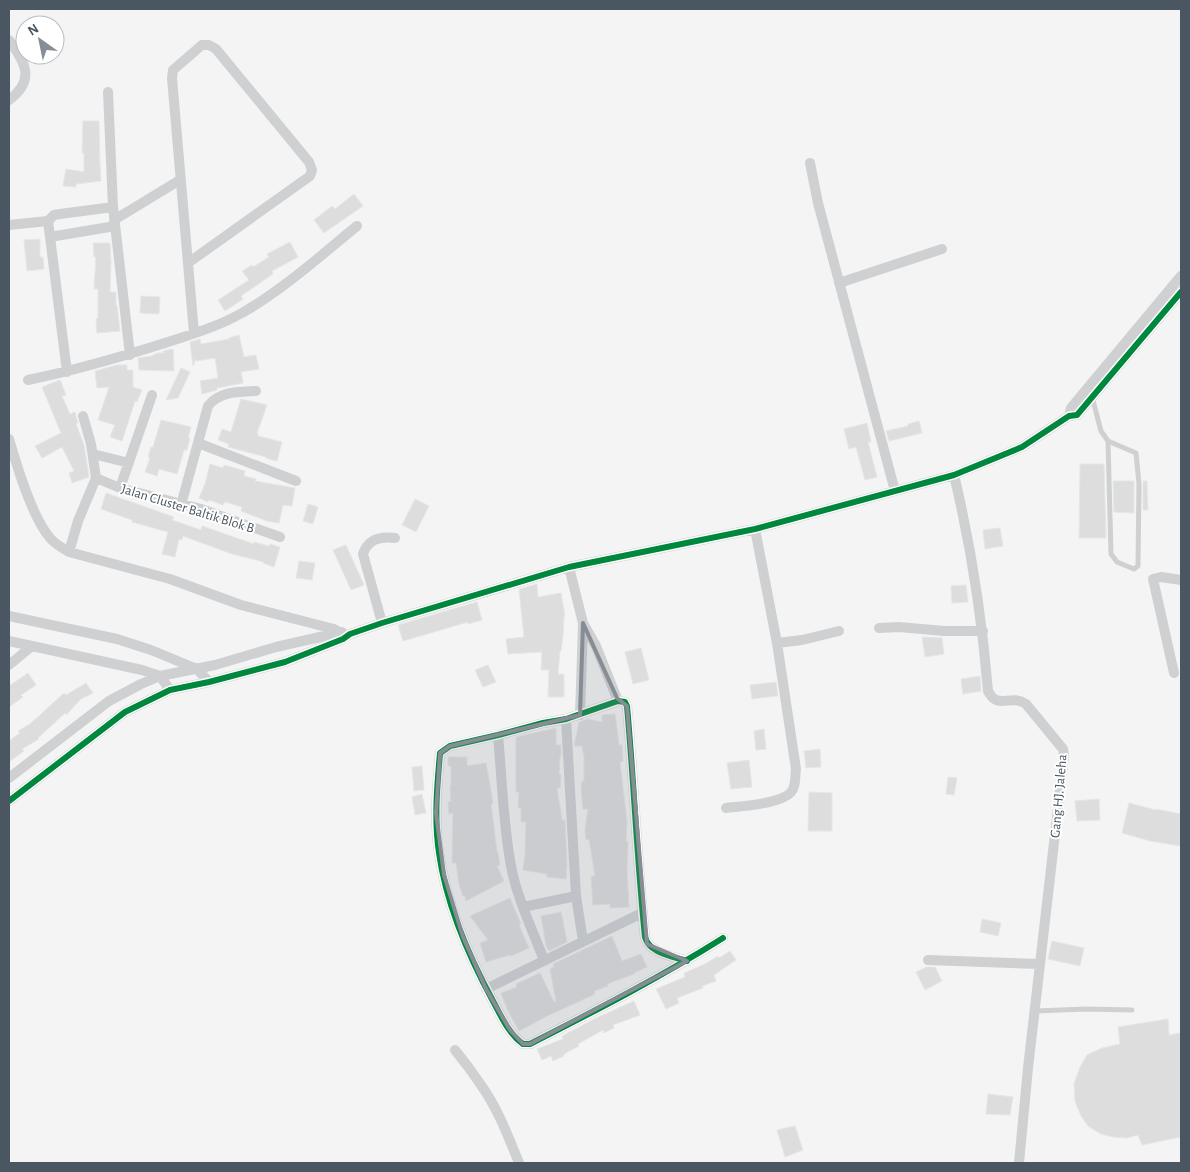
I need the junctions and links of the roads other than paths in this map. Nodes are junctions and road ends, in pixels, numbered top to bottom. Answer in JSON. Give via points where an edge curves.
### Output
{"nodes":[{"id":1,"x":9,"y":40,"type":"edge"},
{"id":2,"x":108,"y":92,"type":"dead end"},
{"id":3,"x":9,"y":100,"type":"edge"},
{"id":4,"x":810,"y":163,"type":"dead end"},
{"id":5,"x":180,"y":180,"type":"junction"},
{"id":6,"x":113,"y":207,"type":"junction"},
{"id":7,"x":48,"y":221,"type":"junction"},
{"id":8,"x":114,"y":223,"type":"junction"},
{"id":9,"x":9,"y":225,"type":"edge"},
{"id":10,"x":358,"y":226,"type":"dead end"},
{"id":11,"x":50,"y":237,"type":"junction"},
{"id":12,"x":942,"y":249,"type":"dead end"},
{"id":13,"x":188,"y":263,"type":"junction"},
{"id":14,"x":1181,"y":276,"type":"edge"},
{"id":15,"x":839,"y":283,"type":"junction"},
{"id":16,"x":1181,"y":292,"type":"edge"},
{"id":17,"x":194,"y":333,"type":"junction"},
{"id":18,"x":130,"y":355,"type":"junction"},
{"id":19,"x":67,"y":372,"type":"junction"},
{"id":20,"x":28,"y":380,"type":"dead end"},
{"id":21,"x":256,"y":391,"type":"dead end"},
{"id":22,"x":1088,"y":394,"type":"junction"},
{"id":23,"x":152,"y":395,"type":"dead end"},
{"id":24,"x":83,"y":416,"type":"dead end"},
{"id":25,"x":9,"y":439,"type":"edge"},
{"id":26,"x":1108,"y":441,"type":"junction"},
{"id":27,"x":198,"y":443,"type":"junction"},
{"id":28,"x":93,"y":454,"type":"junction"},
{"id":29,"x":129,"y":463,"type":"junction"},
{"id":30,"x":954,"y":475,"type":"junction"},
{"id":31,"x":96,"y":478,"type":"junction"},
{"id":32,"x":296,"y":481,"type":"dead end"},
{"id":33,"x":120,"y":488,"type":"junction"},
{"id":34,"x":895,"y":491,"type":"junction"},
{"id":35,"x":181,"y":505,"type":"junction"},
{"id":36,"x":755,"y":529,"type":"junction"},
{"id":37,"x":280,"y":537,"type":"dead end"},
{"id":38,"x":395,"y":538,"type":"dead end"},
{"id":39,"x":69,"y":552,"type":"junction"},
{"id":40,"x":569,"y":567,"type":"junction"},
{"id":41,"x":1181,"y":580,"type":"edge"},
{"id":42,"x":9,"y":616,"type":"edge"},
{"id":43,"x":382,"y":623,"type":"junction"},
{"id":44,"x":583,"y":623,"type":"junction"},
{"id":45,"x":879,"y":628,"type":"dead end"},
{"id":46,"x":839,"y":631,"type":"dead end"},
{"id":47,"x":983,"y":631,"type":"junction"},
{"id":48,"x":344,"y":635,"type":"junction"},
{"id":49,"x":9,"y":641,"type":"edge"},
{"id":50,"x":777,"y":643,"type":"junction"},
{"id":51,"x":32,"y":646,"type":"junction"},
{"id":52,"x":9,"y":665,"type":"edge"},
{"id":53,"x":197,"y":669,"type":"junction"},
{"id":54,"x":1174,"y":673,"type":"dead end"},
{"id":55,"x":160,"y":676,"type":"junction"},
{"id":56,"x":209,"y":682,"type":"junction"},
{"id":57,"x":170,"y":690,"type":"junction"},
{"id":58,"x":618,"y":701,"type":"junction"},
{"id":59,"x":580,"y":715,"type":"junction"},
{"id":60,"x":566,"y":719,"type":"junction"},
{"id":61,"x":498,"y":736,"type":"junction"},
{"id":62,"x":9,"y":778,"type":"edge"},
{"id":63,"x":9,"y":801,"type":"edge"},
{"id":64,"x":726,"y":808,"type":"dead end"},
{"id":65,"x":576,"y":896,"type":"junction"},
{"id":66,"x":523,"y":907,"type":"junction"},
{"id":67,"x":642,"y":913,"type":"junction"},
{"id":68,"x":723,"y":938,"type":"dead end"},
{"id":69,"x":583,"y":941,"type":"junction"},
{"id":70,"x":544,"y":960,"type":"junction"},
{"id":71,"x":928,"y":960,"type":"dead end"},
{"id":72,"x":686,"y":961,"type":"junction"},
{"id":73,"x":1040,"y":964,"type":"junction"},
{"id":74,"x":486,"y":989,"type":"junction"},
{"id":75,"x":1132,"y":1010,"type":"dead end"},
{"id":76,"x":1034,"y":1011,"type":"junction"},
{"id":77,"x":455,"y":1050,"type":"dead end"},
{"id":78,"x":518,"y":1163,"type":"edge"},
{"id":79,"x":1018,"y":1163,"type":"edge"}],
"edges":[{"from":1,"to":3,"type":"street","via":[[26,69],[19,90]]},
{"from":2,"to":6,"type":"street"},
{"from":4,"to":15,"type":"street"},
{"from":5,"to":8,"type":"street"},
{"from":5,"to":13,"type":"street"},
{"from":5,"to":13,"type":"street","via":[[172,78],[180,62],[202,45],[209,45],[216,49],[309,162],[312,170],[310,176]]},
{"from":6,"to":7,"type":"street","via":[[54,215]]},
{"from":6,"to":8,"type":"street"},
{"from":7,"to":9,"type":"street"},
{"from":7,"to":11,"type":"street"},
{"from":8,"to":11,"type":"street"},
{"from":8,"to":18,"type":"street"},
{"from":10,"to":17,"type":"street","via":[[265,298],[230,319]]},
{"from":11,"to":19,"type":"street"},
{"from":12,"to":15,"type":"street"},
{"from":13,"to":17,"type":"street"},
{"from":14,"to":22,"type":"street"},
{"from":15,"to":34,"type":"street"},
{"from":16,"to":22,"type":"street"},
{"from":17,"to":18,"type":"street"},
{"from":18,"to":19,"type":"street"},
{"from":19,"to":20,"type":"street"},
{"from":21,"to":27,"type":"street","via":[[217,396],[208,406]]},
{"from":22,"to":26,"type":"lane","via":[[1101,431]]},
{"from":22,"to":30,"type":"street","via":[[1070,408],[1069,416],[1022,447]]},
{"from":23,"to":29,"type":"street"},
{"from":24,"to":28,"type":"street"},
{"from":25,"to":39,"type":"street","via":[[42,527],[50,538]]},
{"from":26,"to":26,"type":"lane","via":[[1111,554],[1117,562],[1134,569],[1138,566],[1136,453]]},
{"from":27,"to":32,"type":"street"},
{"from":27,"to":35,"type":"street"},
{"from":28,"to":29,"type":"street"},
{"from":28,"to":31,"type":"street"},
{"from":29,"to":33,"type":"street"},
{"from":30,"to":34,"type":"street"},
{"from":30,"to":47,"type":"street","name":"Gang HJ. Jaleha"},
{"from":31,"to":33,"type":"street","name":"Jalan Cluster Baltik Blok B"},
{"from":31,"to":39,"type":"street"},
{"from":33,"to":35,"type":"street","name":"Jalan Cluster Baltik Blok B"},
{"from":34,"to":36,"type":"street"},
{"from":35,"to":37,"type":"street","name":"Jalan Cluster Baltik Blok B"},
{"from":36,"to":40,"type":"street"},
{"from":36,"to":50,"type":"street"},
{"from":38,"to":43,"type":"street","via":[[376,539],[363,554]]},
{"from":39,"to":48,"type":"street","via":[[170,579],[242,605],[294,617]]},
{"from":40,"to":43,"type":"street"},
{"from":40,"to":44,"type":"street"},
{"from":41,"to":54,"type":"street","via":[[1153,579]]},
{"from":42,"to":53,"type":"street","via":[[117,639]]},
{"from":43,"to":48,"type":"street"},
{"from":44,"to":58,"type":"street"},
{"from":44,"to":59,"type":"street"},
{"from":45,"to":47,"type":"street"},
{"from":46,"to":50,"type":"street"},
{"from":47,"to":73,"type":"street","name":"Gang HJ. Jaleha","via":[[988,691],[992,698],[996,701],[1021,700],[1064,749]]},
{"from":48,"to":53,"type":"street"},
{"from":48,"to":56,"type":"street","via":[[285,662]]},
{"from":49,"to":51,"type":"street"},
{"from":50,"to":64,"type":"street","via":[[796,769],[793,790],[780,799]]},
{"from":51,"to":52,"type":"street"},
{"from":51,"to":55,"type":"street","via":[[112,662]]},
{"from":53,"to":55,"type":"street"},
{"from":53,"to":56,"type":"street"},
{"from":55,"to":57,"type":"street"},
{"from":55,"to":62,"type":"street","via":[[109,701]]},
{"from":56,"to":57,"type":"street"},
{"from":57,"to":63,"type":"street","via":[[125,712]]},
{"from":58,"to":59,"type":"street"},
{"from":58,"to":67,"type":"street","via":[[625,702],[627,706]]},
{"from":59,"to":60,"type":"street"},
{"from":60,"to":61,"type":"street"},
{"from":60,"to":65,"type":"street"},
{"from":61,"to":66,"type":"street","via":[[507,842]]},
{"from":61,"to":74,"type":"street","via":[[444,749],[440,753],[436,788],[439,852],[444,875],[463,937]]},
{"from":65,"to":66,"type":"street"},
{"from":65,"to":69,"type":"street"},
{"from":66,"to":70,"type":"street"},
{"from":67,"to":69,"type":"street"},
{"from":67,"to":72,"type":"street","via":[[646,944]]},
{"from":68,"to":72,"type":"street"},
{"from":69,"to":70,"type":"street"},
{"from":70,"to":74,"type":"street"},
{"from":71,"to":73,"type":"street"},
{"from":72,"to":74,"type":"street","via":[[530,1044],[523,1044],[510,1030]]},
{"from":73,"to":76,"type":"street","name":"Gang HJ. Jaleha"},
{"from":75,"to":76,"type":"lane"},
{"from":76,"to":79,"type":"street","name":"Gang HJ. Jaleha"},
{"from":77,"to":78,"type":"street","via":[[482,1085],[505,1128]]}]}
